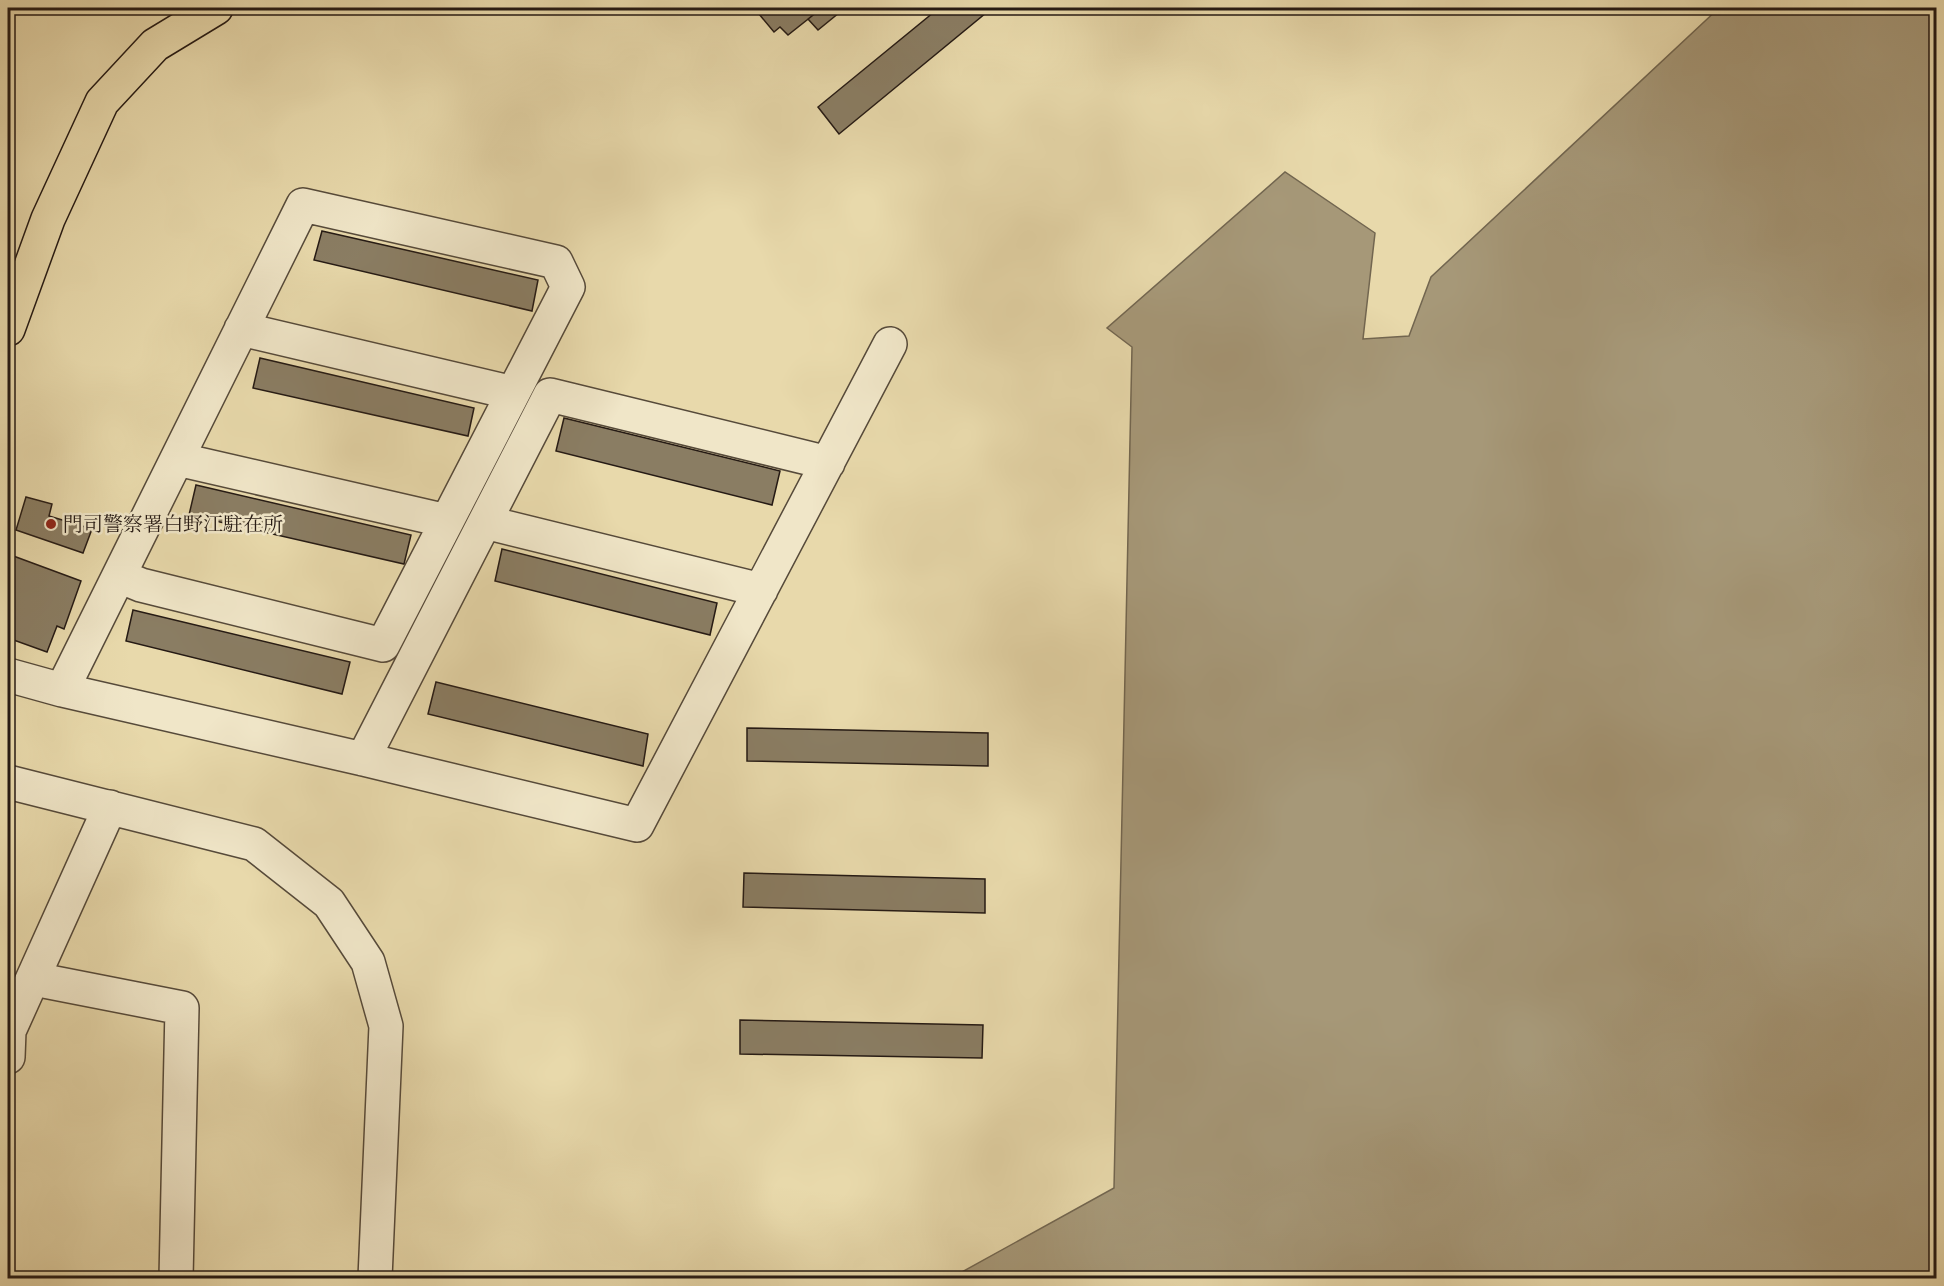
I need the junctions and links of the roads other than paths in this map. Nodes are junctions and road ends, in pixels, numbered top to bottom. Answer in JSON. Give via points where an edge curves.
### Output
{"nodes":[{"id":1,"x":216,"y":8,"type":"edge"},
{"id":2,"x":8,"y":329,"type":"edge"},
{"id":3,"x":241,"y":329,"type":"junction"},
{"id":4,"x":890,"y":344,"type":"dead end"},
{"id":5,"x":513,"y":393,"type":"junction"},
{"id":6,"x":177,"y":459,"type":"junction"},
{"id":7,"x":828,"y":463,"type":"junction"},
{"id":8,"x":447,"y":521,"type":"junction"},
{"id":9,"x":485,"y":522,"type":"junction"},
{"id":10,"x":118,"y":576,"type":"junction"},
{"id":11,"x":761,"y":590,"type":"junction"},
{"id":12,"x":8,"y":675,"type":"edge"},
{"id":13,"x":62,"y":690,"type":"junction"},
{"id":14,"x":363,"y":759,"type":"junction"},
{"id":15,"x":8,"y":782,"type":"edge"},
{"id":16,"x":110,"y":807,"type":"junction"},
{"id":17,"x":34,"y":979,"type":"junction"},
{"id":18,"x":8,"y":1057,"type":"edge"},
{"id":19,"x":176,"y":1278,"type":"edge"},
{"id":20,"x":375,"y":1278,"type":"edge"}],
"edges":[{"from":1,"to":2,"type":"main road","via":[[155,45],[102,102],[48,219]]},
{"from":3,"to":5,"type":"street"},
{"from":3,"to":5,"type":"street","via":[[303,205],[556,262],[568,286]]},
{"from":3,"to":6,"type":"street"},
{"from":4,"to":7,"type":"street"},
{"from":5,"to":8,"type":"street"},
{"from":6,"to":8,"type":"street"},
{"from":6,"to":10,"type":"street"},
{"from":7,"to":9,"type":"street","via":[[550,395]]},
{"from":7,"to":11,"type":"street"},
{"from":8,"to":10,"type":"street","via":[[383,645]]},
{"from":9,"to":11,"type":"street"},
{"from":9,"to":14,"type":"street"},
{"from":10,"to":13,"type":"street"},
{"from":11,"to":14,"type":"street","via":[[638,825]]},
{"from":12,"to":13,"type":"street"},
{"from":13,"to":14,"type":"street"},
{"from":15,"to":16,"type":"street"},
{"from":16,"to":17,"type":"street"},
{"from":16,"to":20,"type":"street","via":[[254,844],[329,903],[368,962],[386,1026]]},
{"from":17,"to":18,"type":"street","via":[[9,1030]]},
{"from":17,"to":19,"type":"street","via":[[182,1008]]}]}
